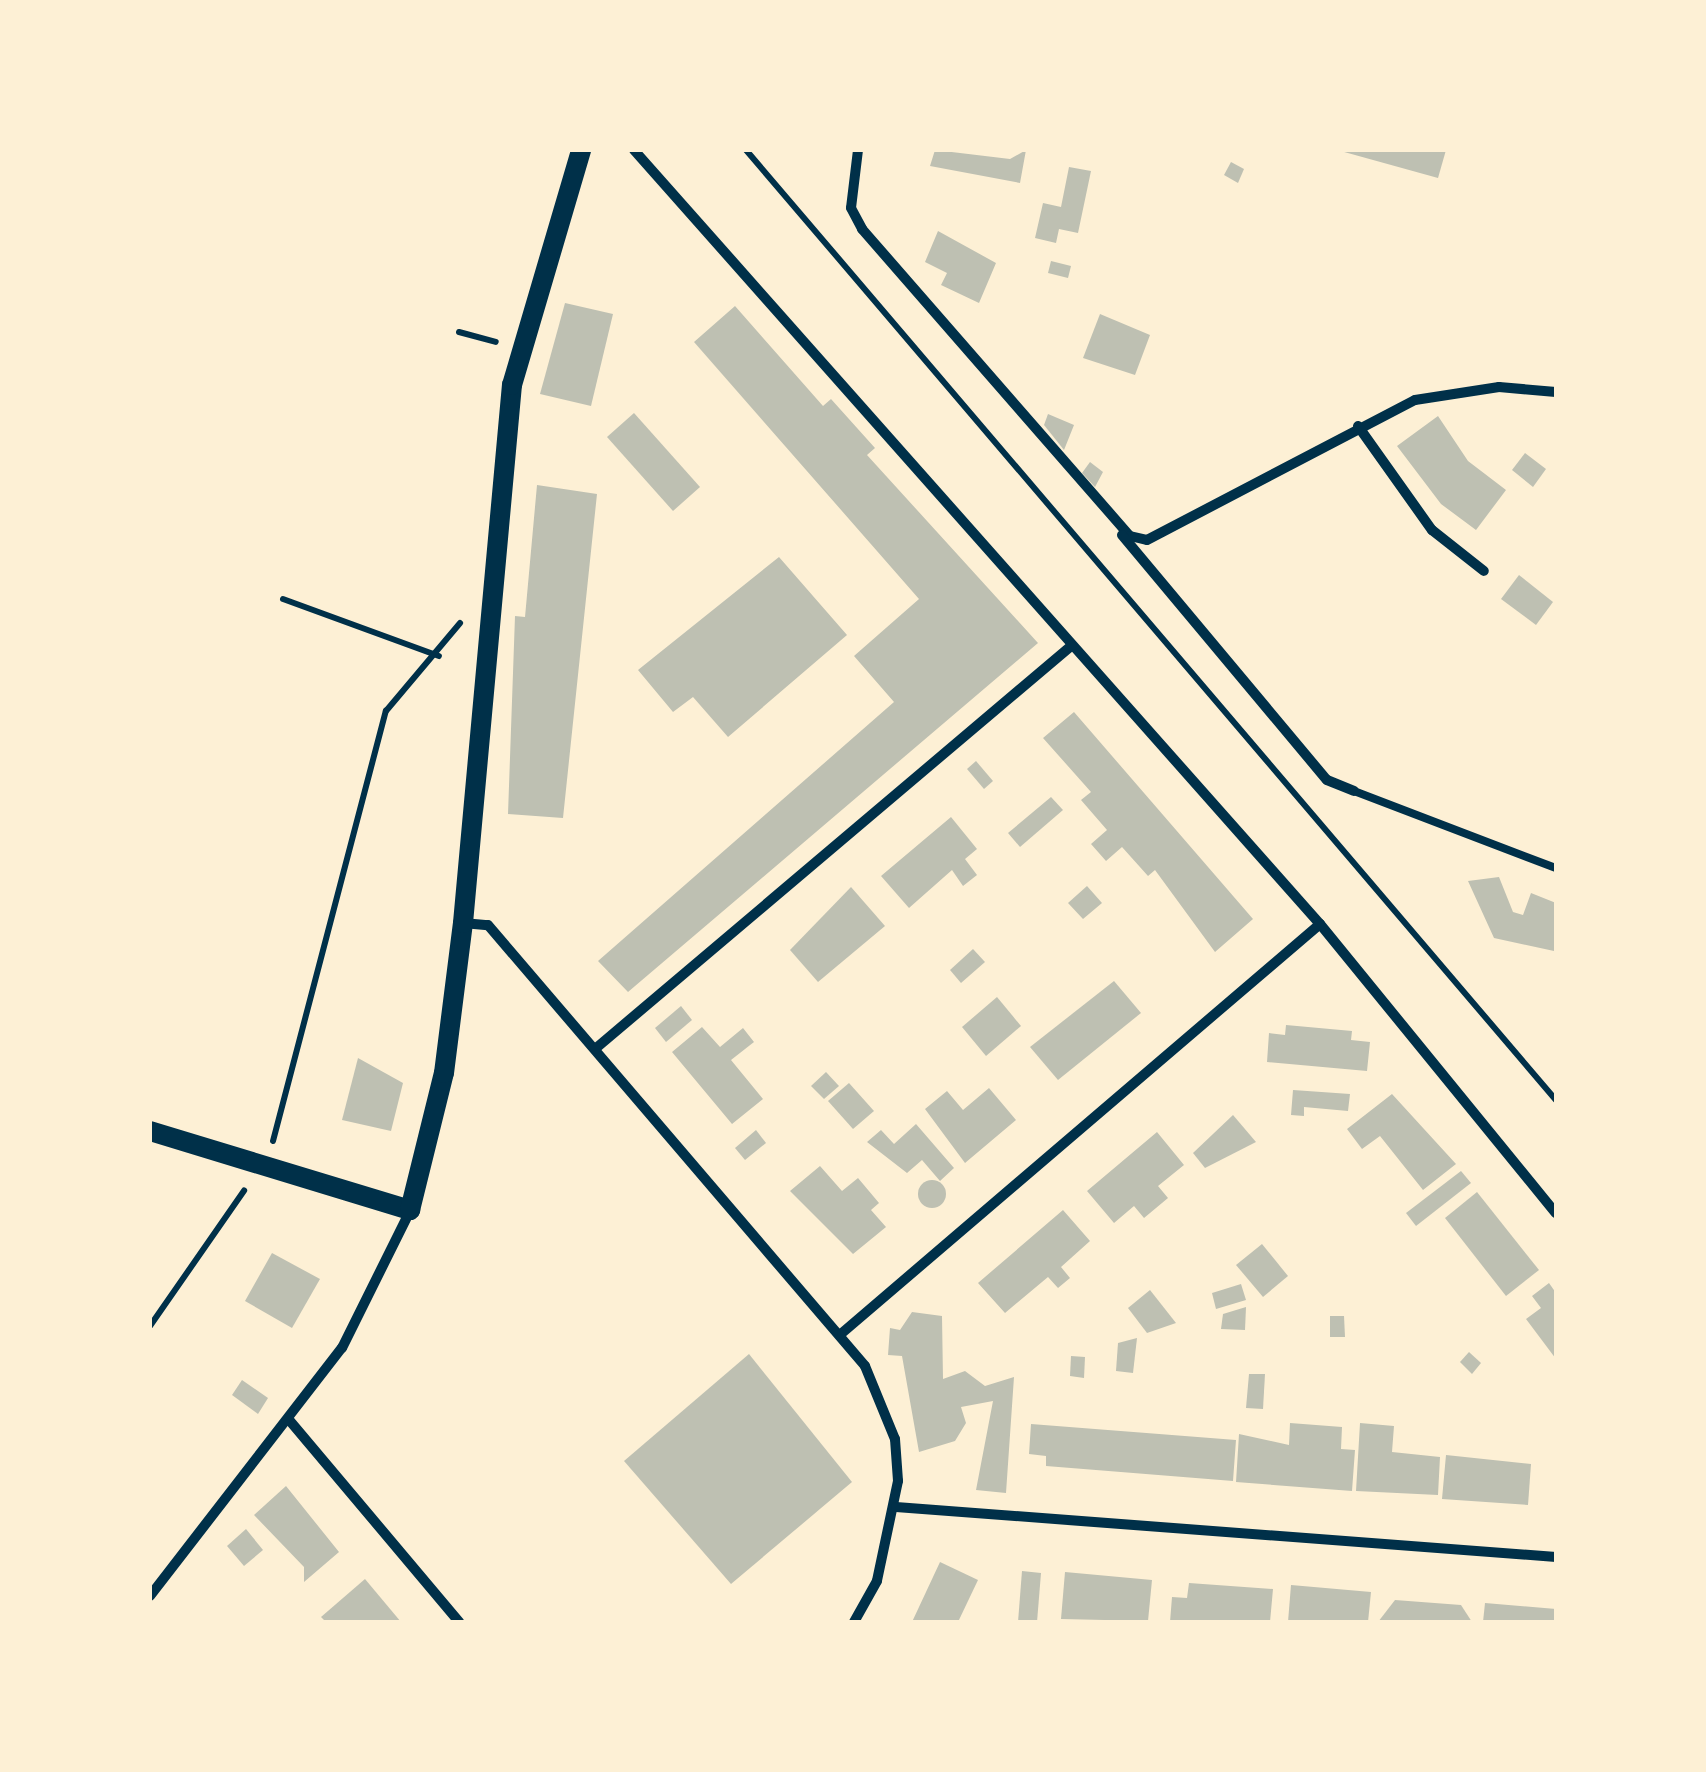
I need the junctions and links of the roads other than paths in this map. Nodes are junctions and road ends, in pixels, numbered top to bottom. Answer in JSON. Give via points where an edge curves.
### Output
{"nodes":[{"id":1,"x":580,"y":150,"type":"edge"},
{"id":2,"x":634,"y":150,"type":"edge"},
{"id":3,"x":858,"y":150,"type":"edge"},
{"id":4,"x":1556,"y":392,"type":"edge"},
{"id":5,"x":1358,"y":426,"type":"junction"},
{"id":6,"x":1110,"y":521,"type":"junction"},
{"id":7,"x":1484,"y":570,"type":"dead end"},
{"id":8,"x":1071,"y":646,"type":"junction"},
{"id":9,"x":1354,"y":791,"type":"joint"},
{"id":10,"x":1556,"y":868,"type":"edge"},
{"id":11,"x":462,"y":923,"type":"junction"},
{"id":12,"x":1320,"y":924,"type":"junction"},
{"id":13,"x":596,"y":1050,"type":"junction"},
{"id":14,"x":150,"y":1131,"type":"edge"},
{"id":15,"x":410,"y":1210,"type":"junction"},
{"id":16,"x":1556,"y":1213,"type":"edge"},
{"id":17,"x":842,"y":1333,"type":"junction"},
{"id":18,"x":290,"y":1422,"type":"junction"},
{"id":19,"x":896,"y":1507,"type":"junction"},
{"id":20,"x":1556,"y":1557,"type":"edge"},
{"id":21,"x":150,"y":1596,"type":"edge"},
{"id":22,"x":459,"y":1622,"type":"edge"},
{"id":23,"x":854,"y":1622,"type":"edge"}],
"edges":[{"from":1,"to":11,"type":"main road","via":[[522,348],[502,463]]},
{"from":2,"to":8,"type":"street"},
{"from":3,"to":6,"type":"street","via":[[850,208],[862,229]]},
{"from":4,"to":5,"type":"street","via":[[1453,390]]},
{"from":5,"to":6,"type":"street","via":[[1147,540]]},
{"from":5,"to":7,"type":"street","via":[[1432,530]]},
{"from":6,"to":9,"type":"street","via":[[1326,780]]},
{"from":8,"to":12,"type":"street"},
{"from":8,"to":13,"type":"street"},
{"from":9,"to":10,"type":"lane"},
{"from":11,"to":13,"type":"street","via":[[488,925]]},
{"from":11,"to":15,"type":"main road","via":[[444,1073]]},
{"from":12,"to":16,"type":"street"},
{"from":12,"to":17,"type":"street"},
{"from":13,"to":17,"type":"street"},
{"from":14,"to":15,"type":"main road"},
{"from":15,"to":18,"type":"street","via":[[342,1348]]},
{"from":17,"to":19,"type":"street","via":[[894,1440]]},
{"from":18,"to":21,"type":"street"},
{"from":18,"to":22,"type":"street"},
{"from":19,"to":20,"type":"street"},
{"from":19,"to":23,"type":"street","via":[[877,1580]]}]}
